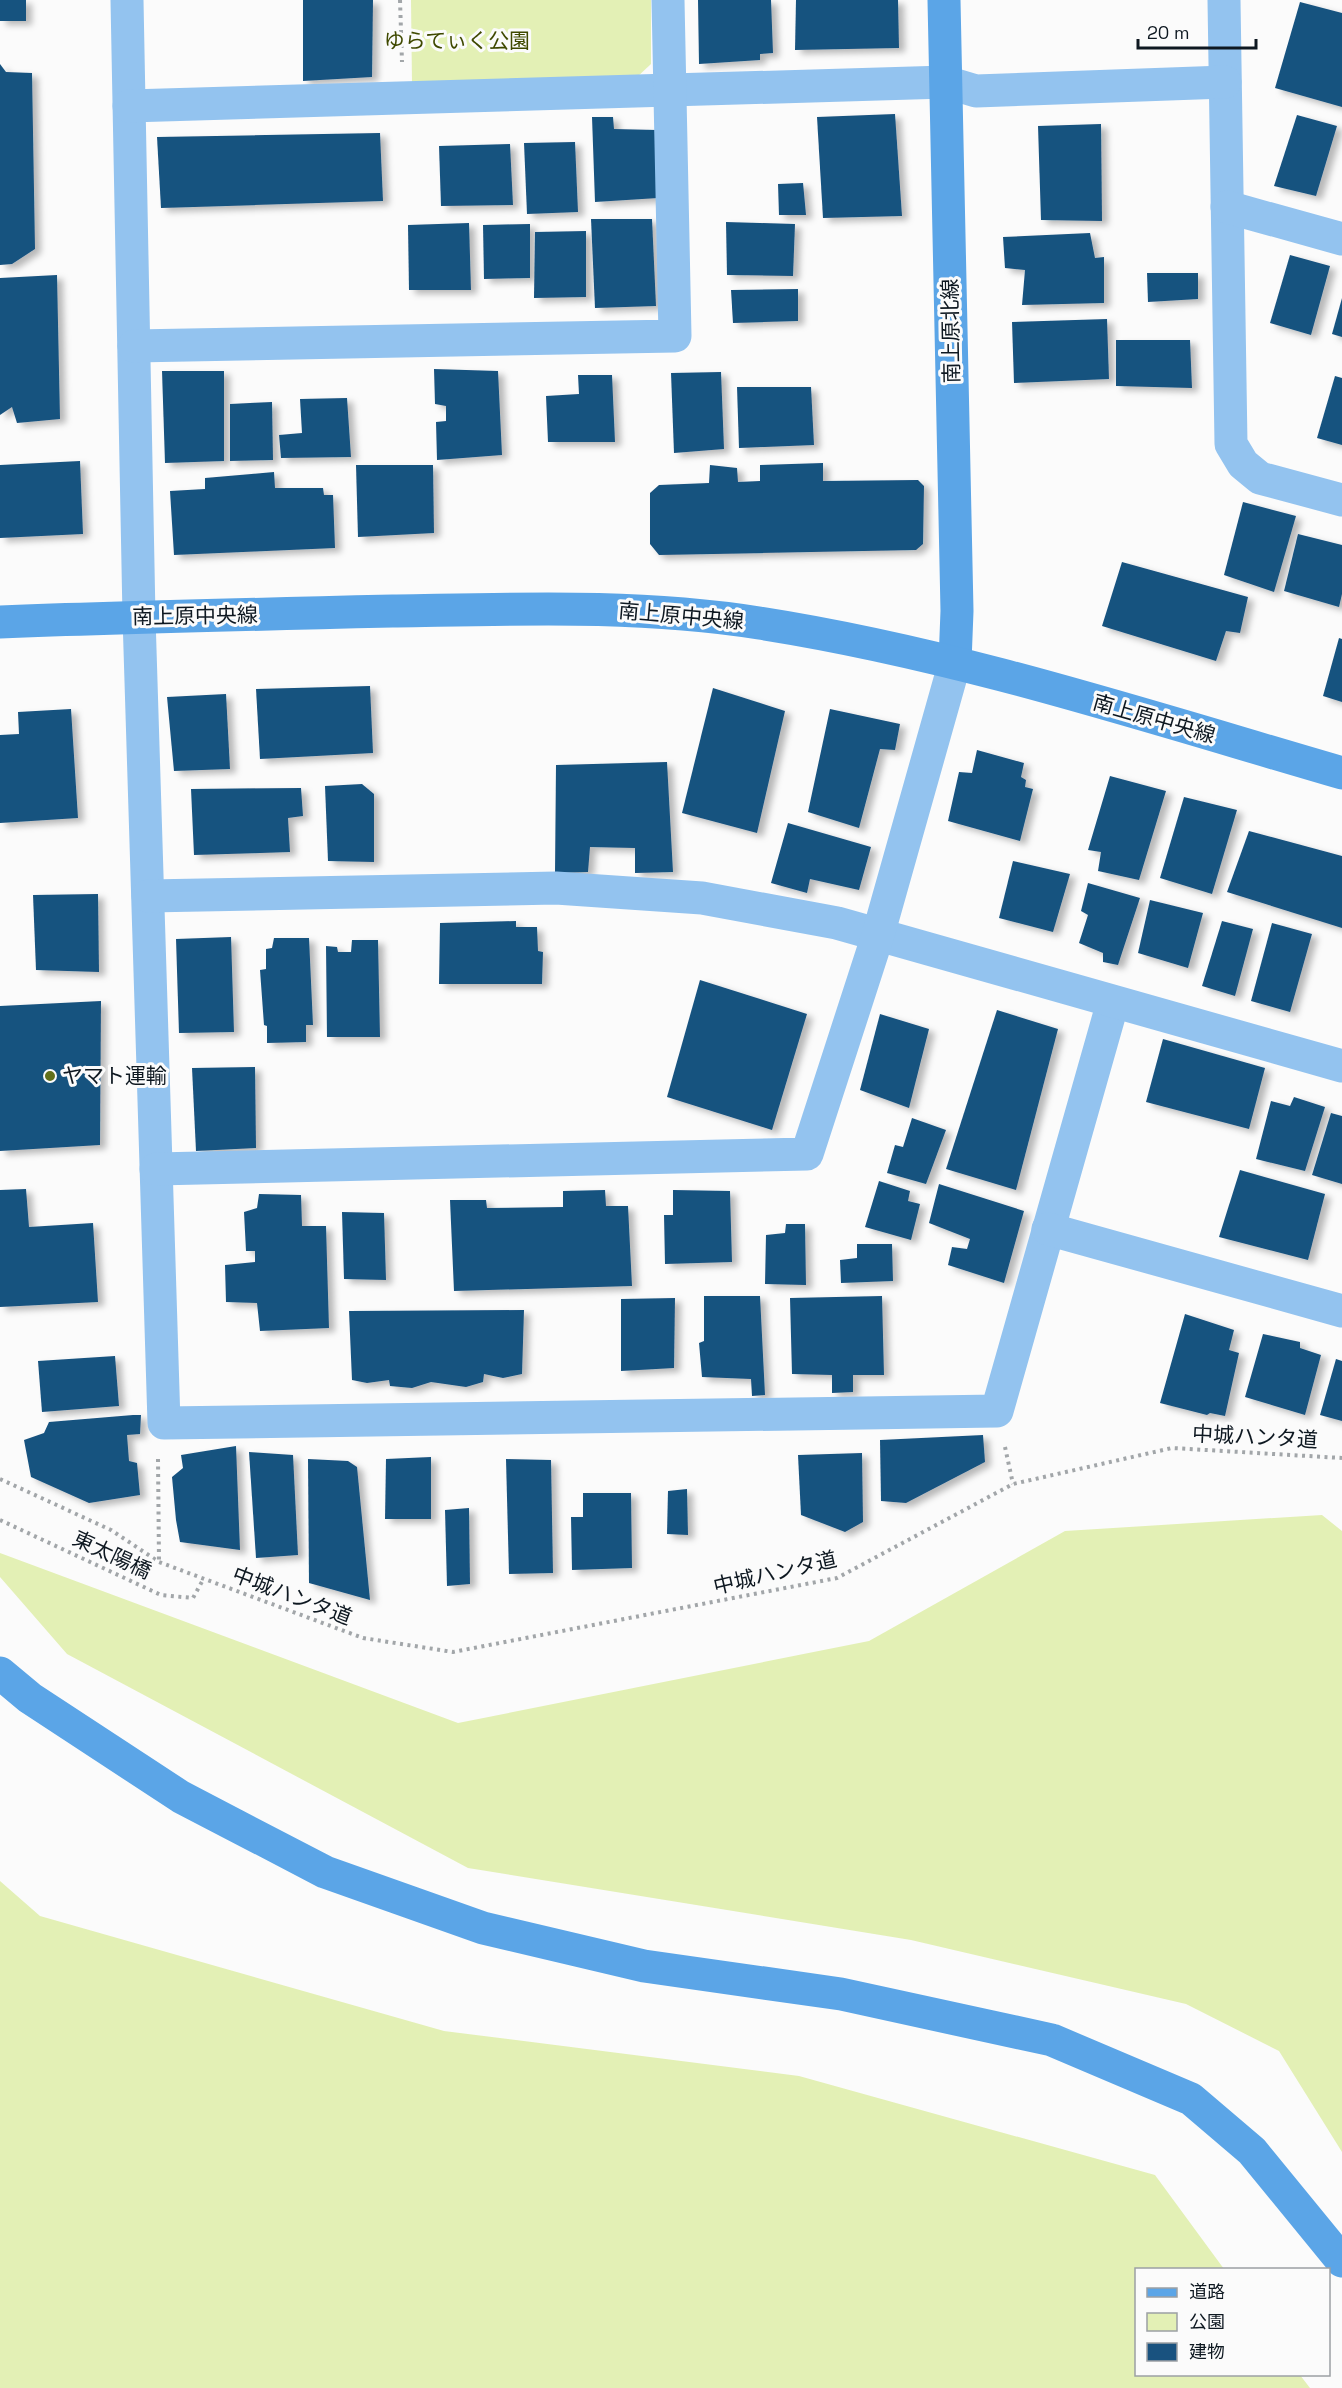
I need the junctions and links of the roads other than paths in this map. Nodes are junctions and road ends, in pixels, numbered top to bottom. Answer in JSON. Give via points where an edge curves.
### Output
{"nodes":[{"id":1,"x":126,"y":0,"type":"edge"},
{"id":2,"x":668,"y":0,"type":"edge"},
{"id":3,"x":944,"y":0,"type":"edge"},
{"id":4,"x":1224,"y":0,"type":"edge"},
{"id":5,"x":946,"y":82,"type":"junction"},
{"id":6,"x":1225,"y":82,"type":"junction"},
{"id":7,"x":670,"y":91,"type":"junction"},
{"id":8,"x":129,"y":106,"type":"junction"},
{"id":9,"x":1227,"y":207,"type":"junction"},
{"id":10,"x":1342,"y":239,"type":"edge"},
{"id":11,"x":134,"y":346,"type":"junction"},
{"id":12,"x":1342,"y":500,"type":"edge"},
{"id":13,"x":139,"y":617,"type":"junction"},
{"id":14,"x":0,"y":622,"type":"edge"},
{"id":15,"x":955,"y":662,"type":"junction"},
{"id":16,"x":1342,"y":773,"type":"edge"},
{"id":17,"x":148,"y":896,"type":"junction"},
{"id":18,"x":878,"y":935,"type":"junction"},
{"id":19,"x":1113,"y":1002,"type":"junction"},
{"id":20,"x":1342,"y":1066,"type":"edge"},
{"id":21,"x":156,"y":1169,"type":"junction"},
{"id":22,"x":1048,"y":1228,"type":"junction"},
{"id":23,"x":1342,"y":1311,"type":"edge"},
{"id":24,"x":0,"y":1673,"type":"edge"},
{"id":25,"x":1342,"y":2261,"type":"edge"}],
"edges":[{"from":1,"to":8,"type":"street"},
{"from":2,"to":7,"type":"street"},
{"from":3,"to":5,"type":"street","name":"南上原北線"},
{"from":4,"to":6,"type":"street"},
{"from":5,"to":6,"type":"street","via":[[976,91]]},
{"from":5,"to":7,"type":"street"},
{"from":5,"to":15,"type":"street","name":"南上原北線"},
{"from":6,"to":9,"type":"street"},
{"from":7,"to":8,"type":"street"},
{"from":7,"to":11,"type":"street","via":[[675,336]]},
{"from":8,"to":11,"type":"street"},
{"from":9,"to":10,"type":"street"},
{"from":9,"to":12,"type":"street","via":[[1231,444],[1243,464],[1260,478]]},
{"from":11,"to":13,"type":"street"},
{"from":13,"to":14,"type":"street","name":"南上原中央線"},
{"from":13,"to":15,"type":"street","name":"南上原中央線","via":[[551,608],[655,611],[758,623]]},
{"from":13,"to":17,"type":"street"},
{"from":15,"to":16,"type":"street","name":"南上原中央線"},
{"from":15,"to":18,"type":"street"},
{"from":17,"to":18,"type":"street","via":[[556,888],[702,898],[837,923]]},
{"from":17,"to":21,"type":"street"},
{"from":18,"to":19,"type":"street"},
{"from":18,"to":21,"type":"street","via":[[807,1154]]},
{"from":19,"to":20,"type":"street"},
{"from":19,"to":22,"type":"street"},
{"from":21,"to":22,"type":"street","via":[[164,1423],[997,1411]]},
{"from":22,"to":23,"type":"street"},
{"from":24,"to":25,"type":"street","via":[[30,1698],[181,1797],[325,1872],[483,1928],[644,1966],[841,1994],[1052,2040],[1191,2099],[1252,2151]]}]}
